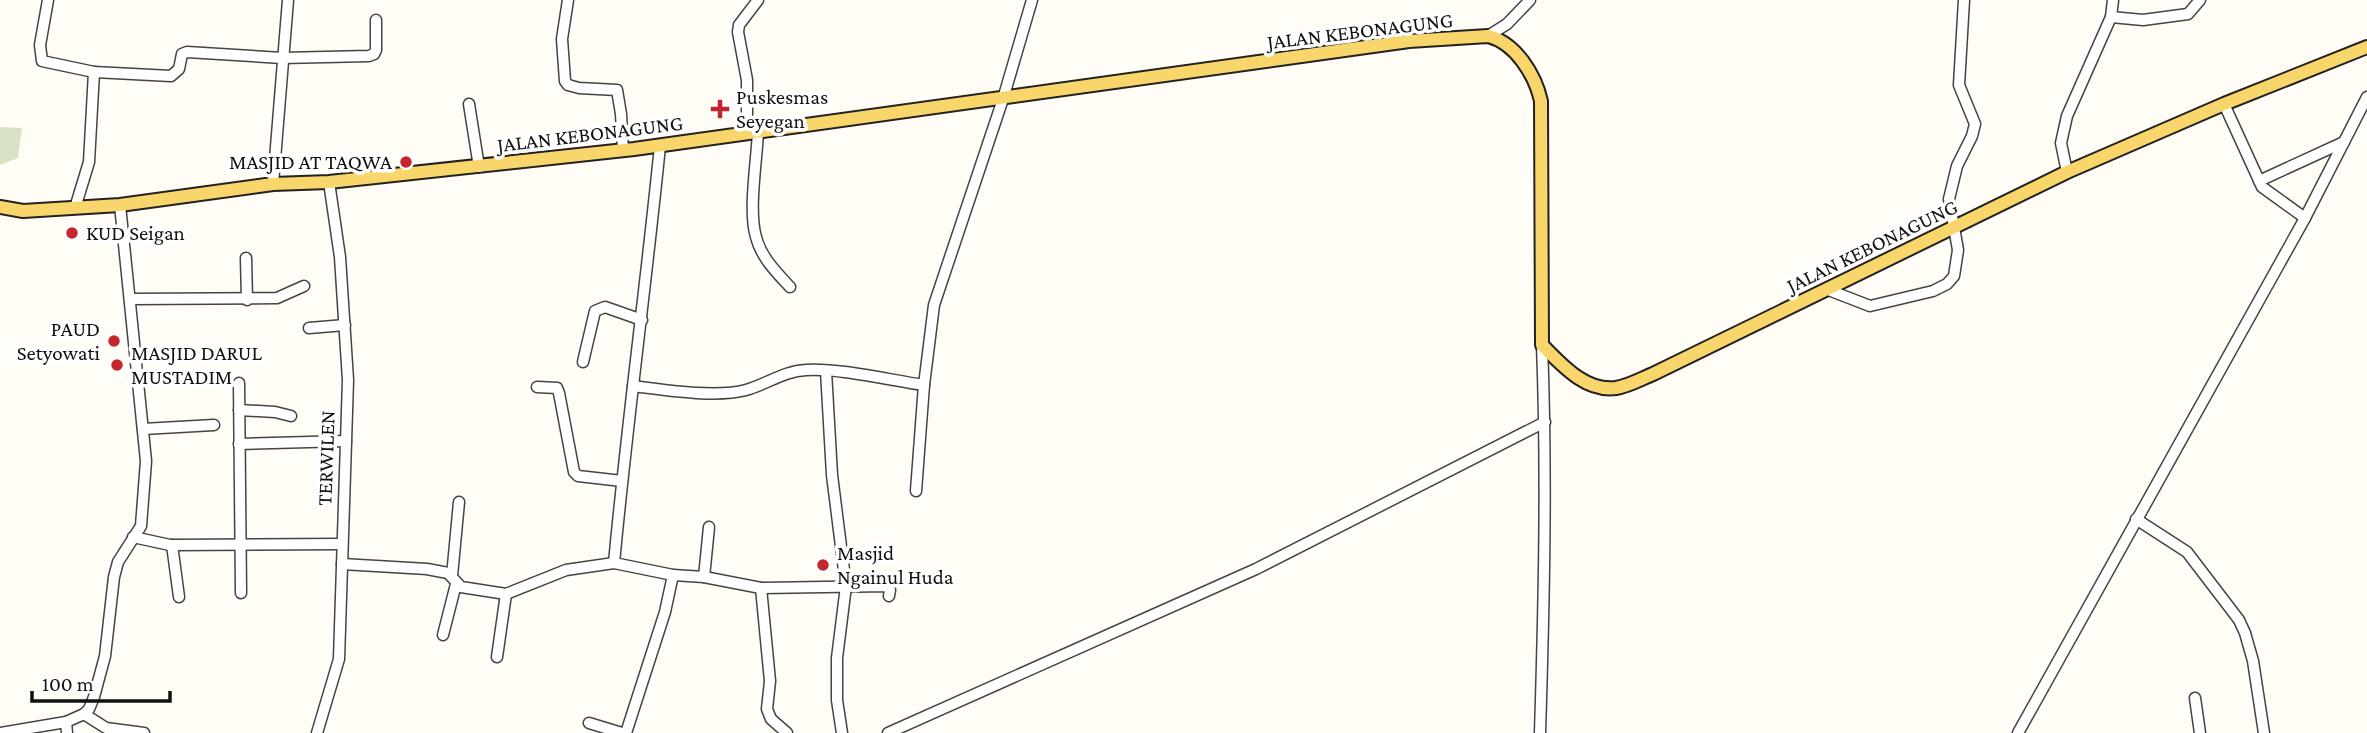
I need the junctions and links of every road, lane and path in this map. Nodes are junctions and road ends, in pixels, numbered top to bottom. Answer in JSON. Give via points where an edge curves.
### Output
{"nodes":[{"id":1,"x":48,"y":0,"type":"edge"},
{"id":2,"x":288,"y":0,"type":"edge"},
{"id":3,"x":568,"y":0,"type":"edge"},
{"id":4,"x":758,"y":0,"type":"edge"},
{"id":5,"x":1032,"y":0,"type":"edge"},
{"id":6,"x":1530,"y":0,"type":"edge"},
{"id":7,"x":1964,"y":0,"type":"edge"},
{"id":8,"x":2113,"y":0,"type":"edge"},
{"id":9,"x":2200,"y":0,"type":"edge"},
{"id":10,"x":2111,"y":17,"type":"junction"},
{"id":11,"x":376,"y":20,"type":"dead end"},
{"id":12,"x":1488,"y":36,"type":"junction"},
{"id":13,"x":2367,"y":47,"type":"edge"},
{"id":14,"x":282,"y":58,"type":"junction"},
{"id":15,"x":94,"y":72,"type":"junction"},
{"id":16,"x":2367,"y":97,"type":"edge"},
{"id":17,"x":1003,"y":99,"type":"junction"},
{"id":18,"x":468,"y":104,"type":"dead end"},
{"id":19,"x":2224,"y":104,"type":"junction"},
{"id":20,"x":753,"y":131,"type":"junction"},
{"id":21,"x":2344,"y":142,"type":"junction"},
{"id":22,"x":660,"y":146,"type":"junction"},
{"id":23,"x":623,"y":150,"type":"junction"},
{"id":24,"x":479,"y":167,"type":"junction"},
{"id":25,"x":2067,"y":172,"type":"junction"},
{"id":26,"x":2259,"y":181,"type":"junction"},
{"id":27,"x":329,"y":182,"type":"junction"},
{"id":28,"x":273,"y":184,"type":"junction"},
{"id":29,"x":121,"y":205,"type":"junction"},
{"id":30,"x":0,"y":207,"type":"edge"},
{"id":31,"x":75,"y":208,"type":"junction"},
{"id":32,"x":2305,"y":218,"type":"junction"},
{"id":33,"x":1952,"y":228,"type":"junction"},
{"id":34,"x":246,"y":258,"type":"dead end"},
{"id":35,"x":304,"y":286,"type":"dead end"},
{"id":36,"x":790,"y":287,"type":"dead end"},
{"id":37,"x":1826,"y":289,"type":"junction"},
{"id":38,"x":130,"y":299,"type":"junction"},
{"id":39,"x":247,"y":300,"type":"junction"},
{"id":40,"x":642,"y":320,"type":"junction"},
{"id":41,"x":345,"y":325,"type":"junction"},
{"id":42,"x":309,"y":328,"type":"dead end"},
{"id":43,"x":1542,"y":345,"type":"junction"},
{"id":44,"x":583,"y":362,"type":"dead end"},
{"id":45,"x":826,"y":371,"type":"junction"},
{"id":46,"x":239,"y":383,"type":"dead end"},
{"id":47,"x":924,"y":385,"type":"junction"},
{"id":48,"x":633,"y":386,"type":"junction"},
{"id":49,"x":537,"y":387,"type":"dead end"},
{"id":50,"x":239,"y":411,"type":"junction"},
{"id":51,"x":291,"y":416,"type":"dead end"},
{"id":52,"x":1545,"y":422,"type":"junction"},
{"id":53,"x":214,"y":425,"type":"dead end"},
{"id":54,"x":143,"y":429,"type":"junction"},
{"id":55,"x":346,"y":441,"type":"junction"},
{"id":56,"x":239,"y":444,"type":"junction"},
{"id":57,"x":622,"y":481,"type":"junction"},
{"id":58,"x":916,"y":491,"type":"dead end"},
{"id":59,"x":459,"y":502,"type":"dead end"},
{"id":60,"x":2136,"y":519,"type":"junction"},
{"id":61,"x":709,"y":527,"type":"dead end"},
{"id":62,"x":133,"y":537,"type":"junction"},
{"id":63,"x":342,"y":544,"type":"junction"},
{"id":64,"x":172,"y":545,"type":"junction"},
{"id":65,"x":241,"y":545,"type":"junction"},
{"id":66,"x":614,"y":563,"type":"junction"},
{"id":67,"x":342,"y":564,"type":"junction"},
{"id":68,"x":673,"y":575,"type":"junction"},
{"id":69,"x":704,"y":576,"type":"junction"},
{"id":70,"x":454,"y":580,"type":"junction"},
{"id":71,"x":846,"y":586,"type":"junction"},
{"id":72,"x":761,"y":588,"type":"junction"},
{"id":73,"x":241,"y":593,"type":"dead end"},
{"id":74,"x":506,"y":594,"type":"junction"},
{"id":75,"x":889,"y":596,"type":"dead end"},
{"id":76,"x":179,"y":597,"type":"dead end"},
{"id":77,"x":443,"y":635,"type":"dead end"},
{"id":78,"x":497,"y":657,"type":"dead end"},
{"id":79,"x":2195,"y":698,"type":"dead end"},
{"id":80,"x":85,"y":714,"type":"junction"},
{"id":81,"x":66,"y":722,"type":"junction"},
{"id":82,"x":589,"y":723,"type":"dead end"},
{"id":83,"x":129,"y":732,"type":"edge"},
{"id":84,"x":0,"y":733,"type":"edge"},
{"id":85,"x":67,"y":733,"type":"edge"},
{"id":86,"x":144,"y":733,"type":"edge"},
{"id":87,"x":317,"y":733,"type":"edge"},
{"id":88,"x":624,"y":733,"type":"edge"},
{"id":89,"x":787,"y":733,"type":"edge"},
{"id":90,"x":842,"y":733,"type":"edge"},
{"id":91,"x":888,"y":733,"type":"edge"},
{"id":92,"x":1540,"y":733,"type":"edge"},
{"id":93,"x":2018,"y":733,"type":"edge"},
{"id":94,"x":2200,"y":733,"type":"edge"},
{"id":95,"x":2264,"y":733,"type":"edge"}],
"edges":[{"from":1,"to":15,"type":"street","via":[[40,45],[42,61]]},
{"from":2,"to":14,"type":"street"},
{"from":3,"to":23,"type":"street","via":[[562,39],[565,81],[575,88],[617,90]]},
{"from":4,"to":20,"type":"street","via":[[738,32]]},
{"from":5,"to":17,"type":"street"},
{"from":6,"to":12,"type":"street"},
{"from":7,"to":33,"type":"street","via":[[1959,85],[1975,124],[1949,199]]},
{"from":8,"to":10,"type":"street"},
{"from":9,"to":10,"type":"street","via":[[2188,14],[2170,18]]},
{"from":10,"to":25,"type":"street","via":[[2067,116],[2061,143]]},
{"from":11,"to":14,"type":"street","via":[[372,55]]},
{"from":12,"to":17,"type":"main road","name":"JALAN KEBONAGUNG","via":[[1409,41]]},
{"from":12,"to":43,"type":"main road","via":[[1516,54],[1536,83],[1541,101]]},
{"from":13,"to":19,"type":"main road","name":"JALAN KEBONAGUNG"},
{"from":14,"to":15,"type":"street","via":[[187,52],[171,76]]},
{"from":14,"to":28,"type":"street"},
{"from":15,"to":31,"type":"street","via":[[89,162]]},
{"from":16,"to":21,"type":"street"},
{"from":17,"to":20,"type":"main road","name":"JALAN KEBONAGUNG"},
{"from":17,"to":47,"type":"street","via":[[934,305]]},
{"from":18,"to":24,"type":"street"},
{"from":19,"to":25,"type":"main road","name":"JALAN KEBONAGUNG"},
{"from":19,"to":26,"type":"street"},
{"from":20,"to":22,"type":"main road","name":"JALAN KEBONAGUNG"},
{"from":20,"to":36,"type":"street","via":[[755,236],[773,269]]},
{"from":21,"to":26,"type":"street"},
{"from":21,"to":32,"type":"street"},
{"from":22,"to":23,"type":"main road","name":"JALAN KEBONAGUNG"},
{"from":22,"to":40,"type":"street"},
{"from":23,"to":24,"type":"main road","name":"JALAN KEBONAGUNG"},
{"from":24,"to":27,"type":"main road","name":"JALAN KEBONAGUNG"},
{"from":25,"to":33,"type":"main road","name":"JALAN KEBONAGUNG"},
{"from":26,"to":32,"type":"street"},
{"from":27,"to":28,"type":"main road","name":"JALAN KEBONAGUNG"},
{"from":27,"to":41,"type":"street","name":"TERWILEN","via":[[341,257]]},
{"from":28,"to":29,"type":"main road","name":"JALAN KEBONAGUNG"},
{"from":29,"to":31,"type":"main road","name":"JALAN KEBONAGUNG"},
{"from":29,"to":38,"type":"street"},
{"from":30,"to":31,"type":"main road","name":"JALAN KEBONAGUNG","via":[[23,211]]},
{"from":32,"to":60,"type":"street"},
{"from":33,"to":37,"type":"main road","name":"JALAN KEBONAGUNG"},
{"from":33,"to":37,"type":"street","via":[[1958,261],[1947,284],[1867,306]]},
{"from":34,"to":39,"type":"street"},
{"from":35,"to":39,"type":"street","via":[[277,298]]},
{"from":37,"to":43,"type":"main road","name":"JALAN KEBONAGUNG","via":[[1617,388],[1575,376]]},
{"from":38,"to":39,"type":"street"},
{"from":38,"to":54,"type":"street"},
{"from":40,"to":44,"type":"street","via":[[605,307],[595,311]]},
{"from":40,"to":48,"type":"street"},
{"from":41,"to":42,"type":"street"},
{"from":41,"to":55,"type":"street","name":"TERWILEN"},
{"from":43,"to":52,"type":"street"},
{"from":45,"to":47,"type":"street"},
{"from":45,"to":48,"type":"street","via":[[783,373],[735,391]]},
{"from":45,"to":71,"type":"street","via":[[832,475]]},
{"from":46,"to":50,"type":"street"},
{"from":47,"to":58,"type":"street"},
{"from":48,"to":57,"type":"street"},
{"from":49,"to":57,"type":"street","via":[[557,388],[574,472]]},
{"from":50,"to":51,"type":"street"},
{"from":50,"to":56,"type":"street"},
{"from":52,"to":91,"type":"street","via":[[1256,569]]},
{"from":52,"to":92,"type":"street"},
{"from":53,"to":54,"type":"street"},
{"from":54,"to":62,"type":"street","via":[[144,504],[141,526]]},
{"from":55,"to":56,"type":"street"},
{"from":55,"to":63,"type":"street","name":"TERWILEN"},
{"from":56,"to":65,"type":"street"},
{"from":57,"to":66,"type":"street"},
{"from":59,"to":70,"type":"street"},
{"from":60,"to":93,"type":"street"},
{"from":60,"to":95,"type":"street","via":[[2187,552],[2239,620],[2253,661]]},
{"from":61,"to":69,"type":"street"},
{"from":62,"to":64,"type":"street"},
{"from":62,"to":80,"type":"street","via":[[118,562],[106,656]]},
{"from":63,"to":65,"type":"street"},
{"from":63,"to":67,"type":"street","name":"TERWILEN"},
{"from":64,"to":65,"type":"street"},
{"from":64,"to":76,"type":"street"},
{"from":65,"to":73,"type":"street"},
{"from":66,"to":68,"type":"street"},
{"from":66,"to":74,"type":"street","via":[[566,570]]},
{"from":67,"to":70,"type":"street","via":[[427,569]]},
{"from":67,"to":87,"type":"street","name":"TERWILEN","via":[[339,659]]},
{"from":68,"to":69,"type":"street"},
{"from":68,"to":88,"type":"street"},
{"from":69,"to":72,"type":"street"},
{"from":70,"to":74,"type":"street","via":[[470,589]]},
{"from":70,"to":77,"type":"street"},
{"from":71,"to":72,"type":"street"},
{"from":71,"to":75,"type":"street","via":[[887,586]]},
{"from":71,"to":90,"type":"street","via":[[837,657]]},
{"from":72,"to":89,"type":"street","via":[[770,681],[767,709]]},
{"from":74,"to":78,"type":"street"},
{"from":79,"to":94,"type":"street"},
{"from":80,"to":81,"type":"street"},
{"from":80,"to":83,"type":"street","via":[[102,726]]},
{"from":81,"to":84,"type":"street"},
{"from":81,"to":85,"type":"street"},
{"from":82,"to":88,"type":"street"},
{"from":83,"to":86,"type":"street"}]}
